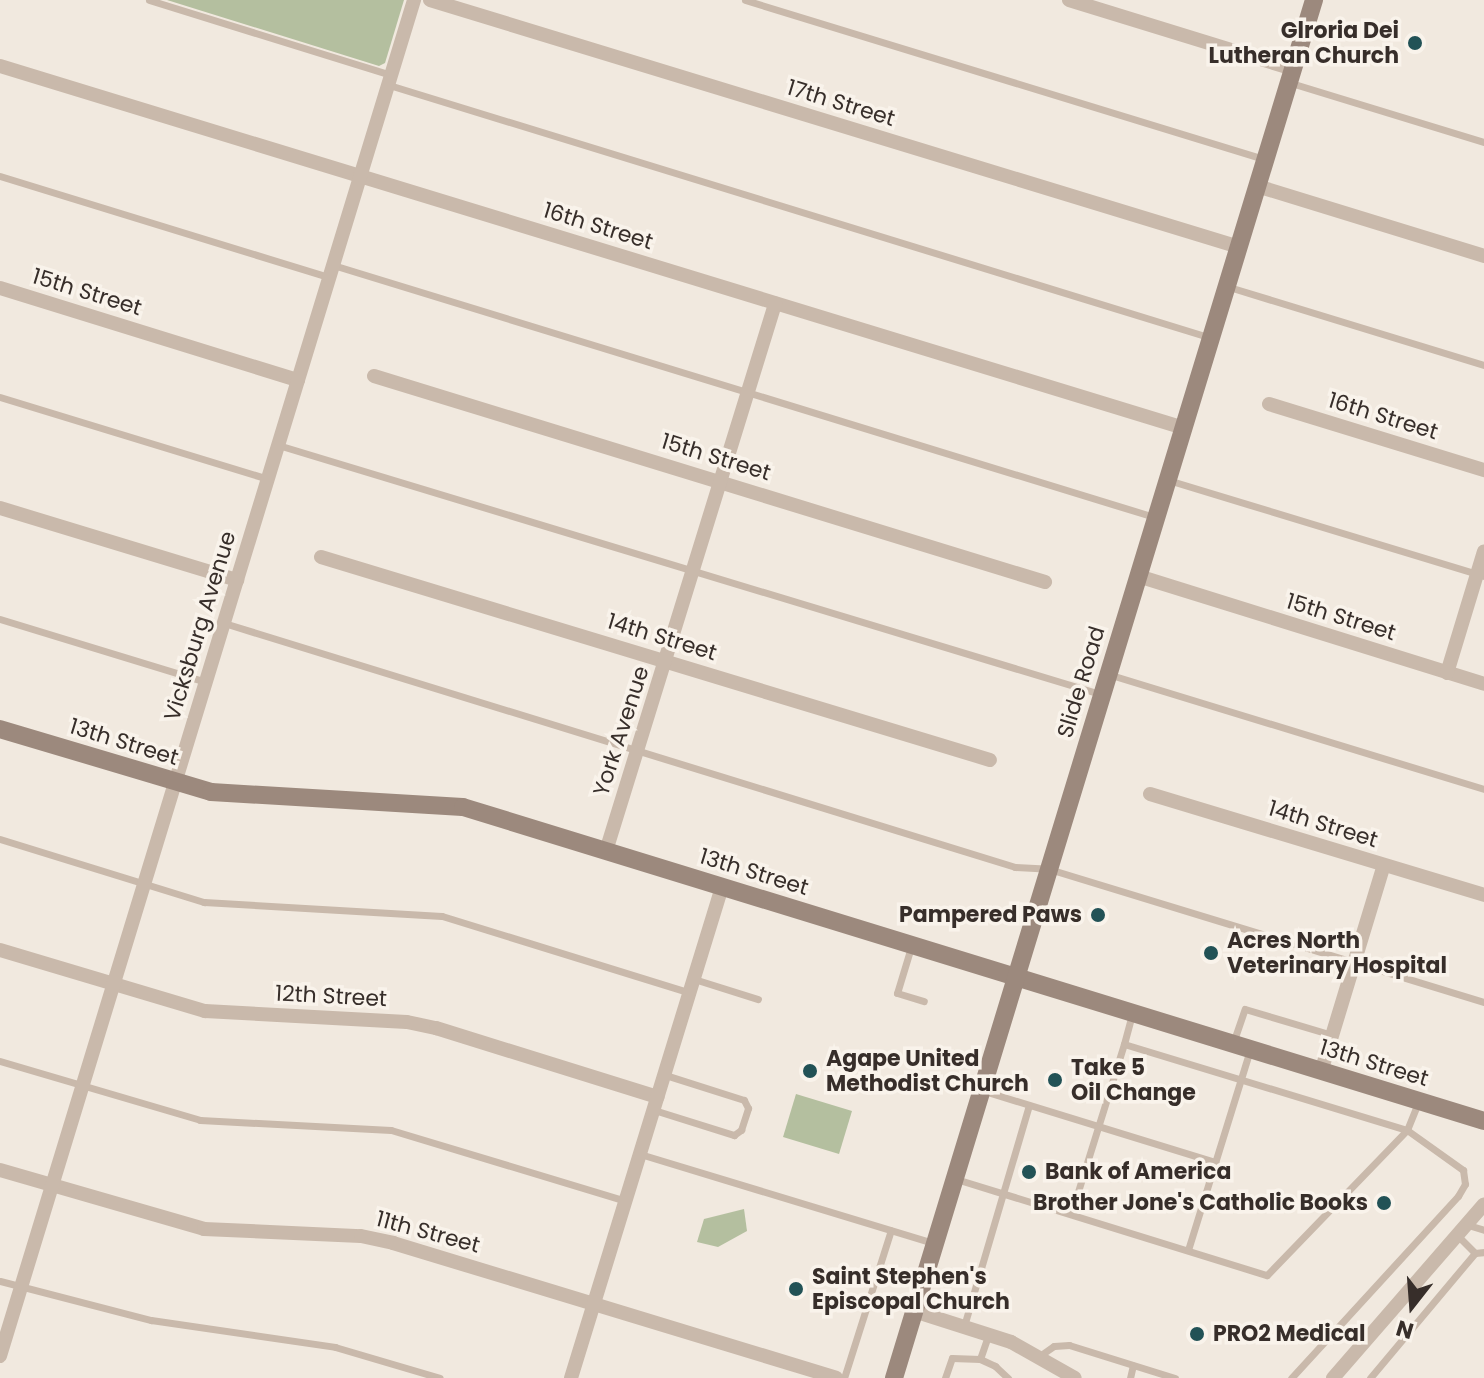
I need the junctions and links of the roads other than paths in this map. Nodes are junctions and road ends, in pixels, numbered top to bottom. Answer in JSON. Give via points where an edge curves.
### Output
{"nodes":[{"id":1,"x":149,"y":0,"type":"edge"},
{"id":2,"x":414,"y":0,"type":"edge"},
{"id":3,"x":430,"y":0,"type":"edge"},
{"id":4,"x":745,"y":0,"type":"edge"},
{"id":5,"x":1069,"y":0,"type":"edge"},
{"id":6,"x":1314,"y":0,"type":"edge"},
{"id":7,"x":0,"y":66,"type":"edge"},
{"id":8,"x":1291,"y":76,"type":"junction"},
{"id":9,"x":390,"y":80,"type":"junction"},
{"id":10,"x":1484,"y":142,"type":"edge"},
{"id":11,"x":1266,"y":159,"type":"junction"},
{"id":12,"x":0,"y":176,"type":"edge"},
{"id":13,"x":360,"y":176,"type":"junction"},
{"id":14,"x":1257,"y":186,"type":"junction"},
{"id":15,"x":1239,"y":247,"type":"junction"},
{"id":16,"x":1484,"y":256,"type":"edge"},
{"id":17,"x":331,"y":271,"type":"junction"},
{"id":18,"x":1227,"y":286,"type":"junction"},
{"id":19,"x":0,"y":288,"type":"edge"},
{"id":20,"x":775,"y":304,"type":"junction"},
{"id":21,"x":1211,"y":338,"type":"junction"},
{"id":22,"x":1484,"y":365,"type":"edge"},
{"id":23,"x":374,"y":376,"type":"dead end"},
{"id":24,"x":298,"y":380,"type":"junction"},
{"id":25,"x":747,"y":394,"type":"junction"},
{"id":26,"x":0,"y":397,"type":"edge"},
{"id":27,"x":1269,"y":404,"type":"dead end"},
{"id":28,"x":1184,"y":428,"type":"junction"},
{"id":29,"x":278,"y":445,"type":"junction"},
{"id":30,"x":1484,"y":470,"type":"edge"},
{"id":31,"x":268,"y":479,"type":"junction"},
{"id":32,"x":1168,"y":480,"type":"junction"},
{"id":33,"x":720,"y":482,"type":"junction"},
{"id":34,"x":0,"y":508,"type":"edge"},
{"id":35,"x":1156,"y":518,"type":"junction"},
{"id":36,"x":1484,"y":551,"type":"edge"},
{"id":37,"x":321,"y":557,"type":"dead end"},
{"id":38,"x":694,"y":569,"type":"junction"},
{"id":39,"x":1480,"y":575,"type":"edge"},
{"id":40,"x":1138,"y":576,"type":"junction"},
{"id":41,"x":237,"y":580,"type":"junction"},
{"id":42,"x":1045,"y":582,"type":"dead end"},
{"id":43,"x":0,"y":619,"type":"edge"},
{"id":44,"x":224,"y":623,"type":"junction"},
{"id":45,"x":666,"y":661,"type":"junction"},
{"id":46,"x":1447,"y":673,"type":"junction"},
{"id":47,"x":1108,"y":674,"type":"junction"},
{"id":48,"x":206,"y":682,"type":"junction"},
{"id":49,"x":1484,"y":684,"type":"edge"},
{"id":50,"x":1102,"y":694,"type":"junction"},
{"id":51,"x":0,"y":729,"type":"edge"},
{"id":52,"x":637,"y":751,"type":"junction"},
{"id":53,"x":990,"y":760,"type":"dead end"},
{"id":54,"x":175,"y":783,"type":"junction"},
{"id":55,"x":1484,"y":789,"type":"edge"},
{"id":56,"x":1150,"y":794,"type":"dead end"},
{"id":57,"x":0,"y":839,"type":"edge"},
{"id":58,"x":606,"y":851,"type":"junction"},
{"id":59,"x":1384,"y":865,"type":"junction"},
{"id":60,"x":1049,"y":869,"type":"junction"},
{"id":61,"x":144,"y":883,"type":"junction"},
{"id":62,"x":722,"y":887,"type":"junction"},
{"id":63,"x":1484,"y":895,"type":"edge"},
{"id":64,"x":911,"y":945,"type":"junction"},
{"id":65,"x":0,"y":950,"type":"edge"},
{"id":66,"x":1354,"y":963,"type":"junction"},
{"id":67,"x":1016,"y":977,"type":"junction"},
{"id":68,"x":113,"y":985,"type":"junction"},
{"id":69,"x":692,"y":986,"type":"junction"},
{"id":70,"x":885,"y":990,"type":"dead end"},
{"id":71,"x":897,"y":993,"type":"junction"},
{"id":72,"x":758,"y":999,"type":"dead end"},
{"id":73,"x":924,"y":1001,"type":"dead end"},
{"id":74,"x":1484,"y":1002,"type":"edge"},
{"id":75,"x":1133,"y":1015,"type":"junction"},
{"id":76,"x":1332,"y":1035,"type":"junction"},
{"id":77,"x":1124,"y":1044,"type":"junction"},
{"id":78,"x":1241,"y":1048,"type":"junction"},
{"id":79,"x":0,"y":1061,"type":"edge"},
{"id":80,"x":1321,"y":1072,"type":"junction"},
{"id":81,"x":665,"y":1075,"type":"junction"},
{"id":82,"x":1241,"y":1079,"type":"junction"},
{"id":83,"x":83,"y":1085,"type":"junction"},
{"id":84,"x":982,"y":1091,"type":"junction"},
{"id":85,"x":1419,"y":1101,"type":"junction"},
{"id":86,"x":656,"y":1104,"type":"junction"},
{"id":87,"x":1029,"y":1105,"type":"junction"},
{"id":88,"x":1484,"y":1121,"type":"edge"},
{"id":89,"x":1098,"y":1126,"type":"junction"},
{"id":90,"x":1407,"y":1130,"type":"junction"},
{"id":91,"x":640,"y":1154,"type":"junction"},
{"id":92,"x":1215,"y":1162,"type":"junction"},
{"id":93,"x":0,"y":1170,"type":"edge"},
{"id":94,"x":955,"y":1178,"type":"junction"},
{"id":95,"x":52,"y":1186,"type":"junction"},
{"id":96,"x":1002,"y":1193,"type":"junction"},
{"id":97,"x":626,"y":1201,"type":"junction"},
{"id":98,"x":1484,"y":1204,"type":"edge"},
{"id":99,"x":1071,"y":1214,"type":"junction"},
{"id":100,"x":891,"y":1230,"type":"junction"},
{"id":101,"x":1463,"y":1230,"type":"junction"},
{"id":102,"x":1484,"y":1230,"type":"edge"},
{"id":103,"x":935,"y":1244,"type":"junction"},
{"id":104,"x":1188,"y":1250,"type":"junction"},
{"id":105,"x":1480,"y":1252,"type":"edge"},
{"id":106,"x":0,"y":1281,"type":"edge"},
{"id":107,"x":21,"y":1288,"type":"junction"},
{"id":108,"x":594,"y":1304,"type":"junction"},
{"id":109,"x":914,"y":1311,"type":"junction"},
{"id":110,"x":964,"y":1326,"type":"junction"},
{"id":111,"x":988,"y":1333,"type":"junction"},
{"id":112,"x":0,"y":1356,"type":"edge"},
{"id":113,"x":1038,"y":1357,"type":"junction"},
{"id":114,"x":980,"y":1359,"type":"junction"},
{"id":115,"x":1133,"y":1365,"type":"junction"},
{"id":116,"x":440,"y":1378,"type":"edge"},
{"id":117,"x":571,"y":1378,"type":"edge"},
{"id":118,"x":836,"y":1378,"type":"edge"},
{"id":119,"x":844,"y":1378,"type":"edge"},
{"id":120,"x":894,"y":1378,"type":"edge"},
{"id":121,"x":945,"y":1378,"type":"edge"},
{"id":122,"x":1008,"y":1378,"type":"edge"},
{"id":123,"x":1075,"y":1378,"type":"edge"},
{"id":124,"x":1130,"y":1378,"type":"edge"},
{"id":125,"x":1175,"y":1378,"type":"edge"},
{"id":126,"x":1291,"y":1378,"type":"edge"},
{"id":127,"x":1333,"y":1378,"type":"edge"},
{"id":128,"x":1370,"y":1378,"type":"edge"}],
"edges":[{"from":1,"to":9,"type":"lane"},
{"from":2,"to":9,"type":"street","name":"Vicksburg Avenue"},
{"from":3,"to":15,"type":"street","name":"17th Street"},
{"from":4,"to":11,"type":"lane"},
{"from":5,"to":8,"type":"street"},
{"from":6,"to":8,"type":"street","name":"Slide Road"},
{"from":7,"to":13,"type":"street","name":"16th Street"},
{"from":8,"to":10,"type":"lane"},
{"from":8,"to":11,"type":"street","name":"Slide Road"},
{"from":9,"to":13,"type":"street","name":"Vicksburg Avenue"},
{"from":9,"to":21,"type":"lane"},
{"from":11,"to":14,"type":"street","name":"Slide Road"},
{"from":12,"to":17,"type":"lane"},
{"from":13,"to":17,"type":"street","name":"Vicksburg Avenue"},
{"from":13,"to":20,"type":"street","name":"16th Street"},
{"from":14,"to":15,"type":"street","name":"Slide Road"},
{"from":14,"to":16,"type":"street"},
{"from":15,"to":18,"type":"street","name":"Slide Road"},
{"from":17,"to":24,"type":"street","name":"Vicksburg Avenue"},
{"from":17,"to":25,"type":"lane"},
{"from":18,"to":21,"type":"street","name":"Slide Road"},
{"from":18,"to":22,"type":"lane"},
{"from":19,"to":24,"type":"street","name":"15th Street"},
{"from":20,"to":25,"type":"street","name":"York Avenue"},
{"from":20,"to":28,"type":"street","name":"16th Street"},
{"from":21,"to":28,"type":"street","name":"Slide Road"},
{"from":23,"to":33,"type":"street","name":"15th Street"},
{"from":24,"to":29,"type":"street","name":"Vicksburg Avenue"},
{"from":25,"to":33,"type":"street","name":"York Avenue"},
{"from":25,"to":35,"type":"lane"},
{"from":26,"to":31,"type":"lane"},
{"from":27,"to":30,"type":"street","name":"16th Street"},
{"from":28,"to":32,"type":"street","name":"Slide Road"},
{"from":29,"to":31,"type":"street","name":"Vicksburg Avenue"},
{"from":29,"to":38,"type":"lane"},
{"from":31,"to":41,"type":"street","name":"Vicksburg Avenue"},
{"from":32,"to":35,"type":"street","name":"Slide Road"},
{"from":32,"to":39,"type":"lane"},
{"from":33,"to":38,"type":"street","name":"York Avenue"},
{"from":33,"to":42,"type":"street","name":"15th Street"},
{"from":34,"to":41,"type":"street"},
{"from":35,"to":40,"type":"street","name":"Slide Road"},
{"from":36,"to":39,"type":"street"},
{"from":37,"to":45,"type":"street","name":"14th Street"},
{"from":38,"to":45,"type":"street","name":"York Avenue"},
{"from":38,"to":50,"type":"lane"},
{"from":39,"to":46,"type":"street"},
{"from":40,"to":46,"type":"street","name":"15th Street"},
{"from":40,"to":47,"type":"street","name":"Slide Road"},
{"from":41,"to":44,"type":"street","name":"Vicksburg Avenue"},
{"from":43,"to":48,"type":"lane"},
{"from":44,"to":48,"type":"street","name":"Vicksburg Avenue"},
{"from":44,"to":52,"type":"lane"},
{"from":45,"to":52,"type":"street","name":"York Avenue"},
{"from":45,"to":53,"type":"street","name":"14th Street"},
{"from":46,"to":49,"type":"street","name":"15th Street"},
{"from":47,"to":50,"type":"street","name":"Slide Road"},
{"from":47,"to":55,"type":"lane"},
{"from":48,"to":54,"type":"street","name":"Vicksburg Avenue"},
{"from":50,"to":60,"type":"street","name":"Slide Road"},
{"from":51,"to":54,"type":"street","name":"13th Street"},
{"from":52,"to":58,"type":"street","name":"York Avenue"},
{"from":52,"to":60,"type":"lane","via":[[1015,867]]},
{"from":54,"to":58,"type":"street","name":"13th Street","via":[[247,797],[463,807]]},
{"from":54,"to":61,"type":"street","name":"Vicksburg Avenue"},
{"from":56,"to":59,"type":"street","name":"14th Street"},
{"from":57,"to":61,"type":"lane"},
{"from":58,"to":62,"type":"street","name":"13th Street"},
{"from":59,"to":63,"type":"street","name":"14th Street"},
{"from":59,"to":66,"type":"street"},
{"from":60,"to":66,"type":"lane"},
{"from":60,"to":67,"type":"street","name":"Slide Road"},
{"from":61,"to":68,"type":"street","name":"Vicksburg Avenue"},
{"from":61,"to":69,"type":"lane","via":[[204,902],[442,916]]},
{"from":62,"to":64,"type":"street","name":"13th Street"},
{"from":62,"to":69,"type":"street"},
{"from":64,"to":67,"type":"street","name":"13th Street"},
{"from":64,"to":71,"type":"lane"},
{"from":65,"to":68,"type":"street","name":"12th Street"},
{"from":66,"to":74,"type":"lane"},
{"from":66,"to":76,"type":"street"},
{"from":67,"to":75,"type":"street","name":"13th Street"},
{"from":67,"to":84,"type":"street","name":"Slide Road"},
{"from":68,"to":83,"type":"street","name":"Vicksburg Avenue"},
{"from":68,"to":86,"type":"street","name":"12th Street","via":[[205,1011],[421,1025]]},
{"from":69,"to":72,"type":"lane"},
{"from":69,"to":81,"type":"street"},
{"from":70,"to":71,"type":"lane"},
{"from":71,"to":73,"type":"lane"},
{"from":75,"to":77,"type":"lane"},
{"from":75,"to":78,"type":"street","name":"13th Street"},
{"from":76,"to":78,"type":"lane","via":[[1245,1009]]},
{"from":76,"to":80,"type":"street"},
{"from":77,"to":82,"type":"lane"},
{"from":77,"to":89,"type":"lane"},
{"from":78,"to":80,"type":"street","name":"13th Street"},
{"from":78,"to":82,"type":"lane"},
{"from":79,"to":83,"type":"lane"},
{"from":80,"to":85,"type":"street","name":"13th Street"},
{"from":81,"to":86,"type":"street"},
{"from":81,"to":86,"type":"lane","via":[[744,1100],[748,1108],[734,1135]]},
{"from":82,"to":90,"type":"lane"},
{"from":82,"to":92,"type":"lane"},
{"from":83,"to":95,"type":"street","name":"Vicksburg Avenue"},
{"from":83,"to":97,"type":"lane","via":[[200,1120],[391,1130]]},
{"from":84,"to":87,"type":"lane"},
{"from":84,"to":94,"type":"street","name":"Slide Road"},
{"from":85,"to":88,"type":"street","name":"13th Street"},
{"from":85,"to":90,"type":"lane"},
{"from":86,"to":91,"type":"street"},
{"from":87,"to":89,"type":"lane"},
{"from":87,"to":96,"type":"lane"},
{"from":89,"to":92,"type":"lane"},
{"from":89,"to":99,"type":"lane"},
{"from":90,"to":104,"type":"lane","via":[[1267,1275]]},
{"from":90,"to":126,"type":"lane","via":[[1463,1170],[1463,1189]]},
{"from":91,"to":97,"type":"street"},
{"from":91,"to":100,"type":"lane"},
{"from":92,"to":104,"type":"lane"},
{"from":93,"to":95,"type":"street","name":"11th Street"},
{"from":94,"to":96,"type":"lane"},
{"from":94,"to":103,"type":"street","name":"Slide Road"},
{"from":95,"to":107,"type":"street","name":"Vicksburg Avenue"},
{"from":95,"to":108,"type":"street","name":"11th Street","via":[[204,1229],[361,1236]]},
{"from":96,"to":99,"type":"lane"},
{"from":96,"to":110,"type":"lane"},
{"from":97,"to":108,"type":"street"},
{"from":98,"to":101,"type":"street"},
{"from":99,"to":104,"type":"lane"},
{"from":100,"to":103,"type":"lane"},
{"from":100,"to":119,"type":"lane"},
{"from":101,"to":102,"type":"lane"},
{"from":101,"to":105,"type":"lane"},
{"from":101,"to":127,"type":"street"},
{"from":103,"to":109,"type":"street","name":"Slide Road"},
{"from":105,"to":128,"type":"lane"},
{"from":106,"to":107,"type":"lane"},
{"from":107,"to":112,"type":"street","name":"Vicksburg Avenue"},
{"from":107,"to":116,"type":"lane","via":[[151,1320],[335,1347]]},
{"from":108,"to":117,"type":"street"},
{"from":108,"to":118,"type":"street","name":"11th Street"},
{"from":109,"to":110,"type":"street"},
{"from":109,"to":120,"type":"street","name":"Slide Road"},
{"from":110,"to":111,"type":"street"},
{"from":111,"to":113,"type":"street"},
{"from":111,"to":114,"type":"lane"},
{"from":113,"to":115,"type":"lane","via":[[1061,1344]]},
{"from":113,"to":123,"type":"street"},
{"from":114,"to":121,"type":"lane","via":[[952,1358]]},
{"from":114,"to":122,"type":"lane"},
{"from":115,"to":124,"type":"lane"},
{"from":115,"to":125,"type":"lane"}]}
